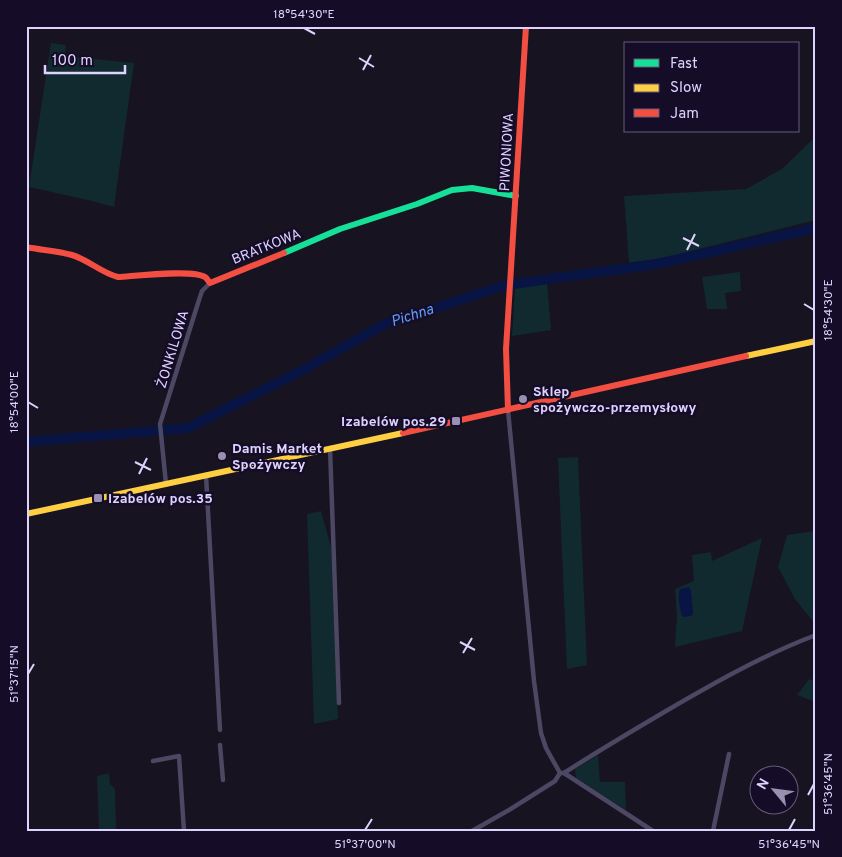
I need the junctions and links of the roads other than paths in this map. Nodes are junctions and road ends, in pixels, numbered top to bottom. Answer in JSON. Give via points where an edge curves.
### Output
{"nodes":[{"id":1,"x":526,"y":26,"type":"edge"},
{"id":2,"x":516,"y":196,"type":"junction"},
{"id":3,"x":26,"y":247,"type":"edge"},
{"id":4,"x":210,"y":283,"type":"junction"},
{"id":5,"x":816,"y":341,"type":"edge"},
{"id":6,"x":508,"y":410,"type":"junction"},
{"id":7,"x":330,"y":448,"type":"junction"},
{"id":8,"x":206,"y":475,"type":"junction"},
{"id":9,"x":166,"y":484,"type":"junction"},
{"id":10,"x":26,"y":514,"type":"edge"},
{"id":11,"x":816,"y":634,"type":"edge"},
{"id":12,"x":339,"y":704,"type":"dead end"},
{"id":13,"x":220,"y":730,"type":"dead end"},
{"id":14,"x":220,"y":745,"type":"dead end"},
{"id":15,"x":729,"y":754,"type":"dead end"},
{"id":16,"x":154,"y":761,"type":"dead end"},
{"id":17,"x":562,"y":773,"type":"junction"},
{"id":18,"x":223,"y":780,"type":"dead end"},
{"id":19,"x":184,"y":831,"type":"edge"},
{"id":20,"x":472,"y":831,"type":"edge"},
{"id":21,"x":653,"y":831,"type":"edge"},
{"id":22,"x":713,"y":831,"type":"edge"}],
"edges":[{"from":1,"to":2,"type":"street","name":"PIWONIOWA"},
{"from":2,"to":4,"type":"street","name":"BRATKOWA","via":[[472,188],[452,190],[340,229]]},
{"from":2,"to":6,"type":"street","name":"PIWONIOWA","via":[[506,349]]},
{"from":3,"to":4,"type":"street","via":[[72,255],[118,277],[196,274]]},
{"from":4,"to":9,"type":"street","name":"ŻONKILOWA","via":[[198,300],[160,424]]},
{"from":5,"to":6,"type":"street"},
{"from":6,"to":7,"type":"street"},
{"from":6,"to":17,"type":"street","via":[[541,733],[546,748]]},
{"from":7,"to":8,"type":"street"},
{"from":7,"to":12,"type":"street"},
{"from":8,"to":9,"type":"street"},
{"from":8,"to":13,"type":"street"},
{"from":9,"to":10,"type":"street"},
{"from":11,"to":17,"type":"street","via":[[736,671]]},
{"from":14,"to":18,"type":"street"},
{"from":15,"to":22,"type":"street"},
{"from":16,"to":19,"type":"street","via":[[179,756]]},
{"from":17,"to":20,"type":"street","via":[[555,781]]},
{"from":17,"to":21,"type":"street"}]}
